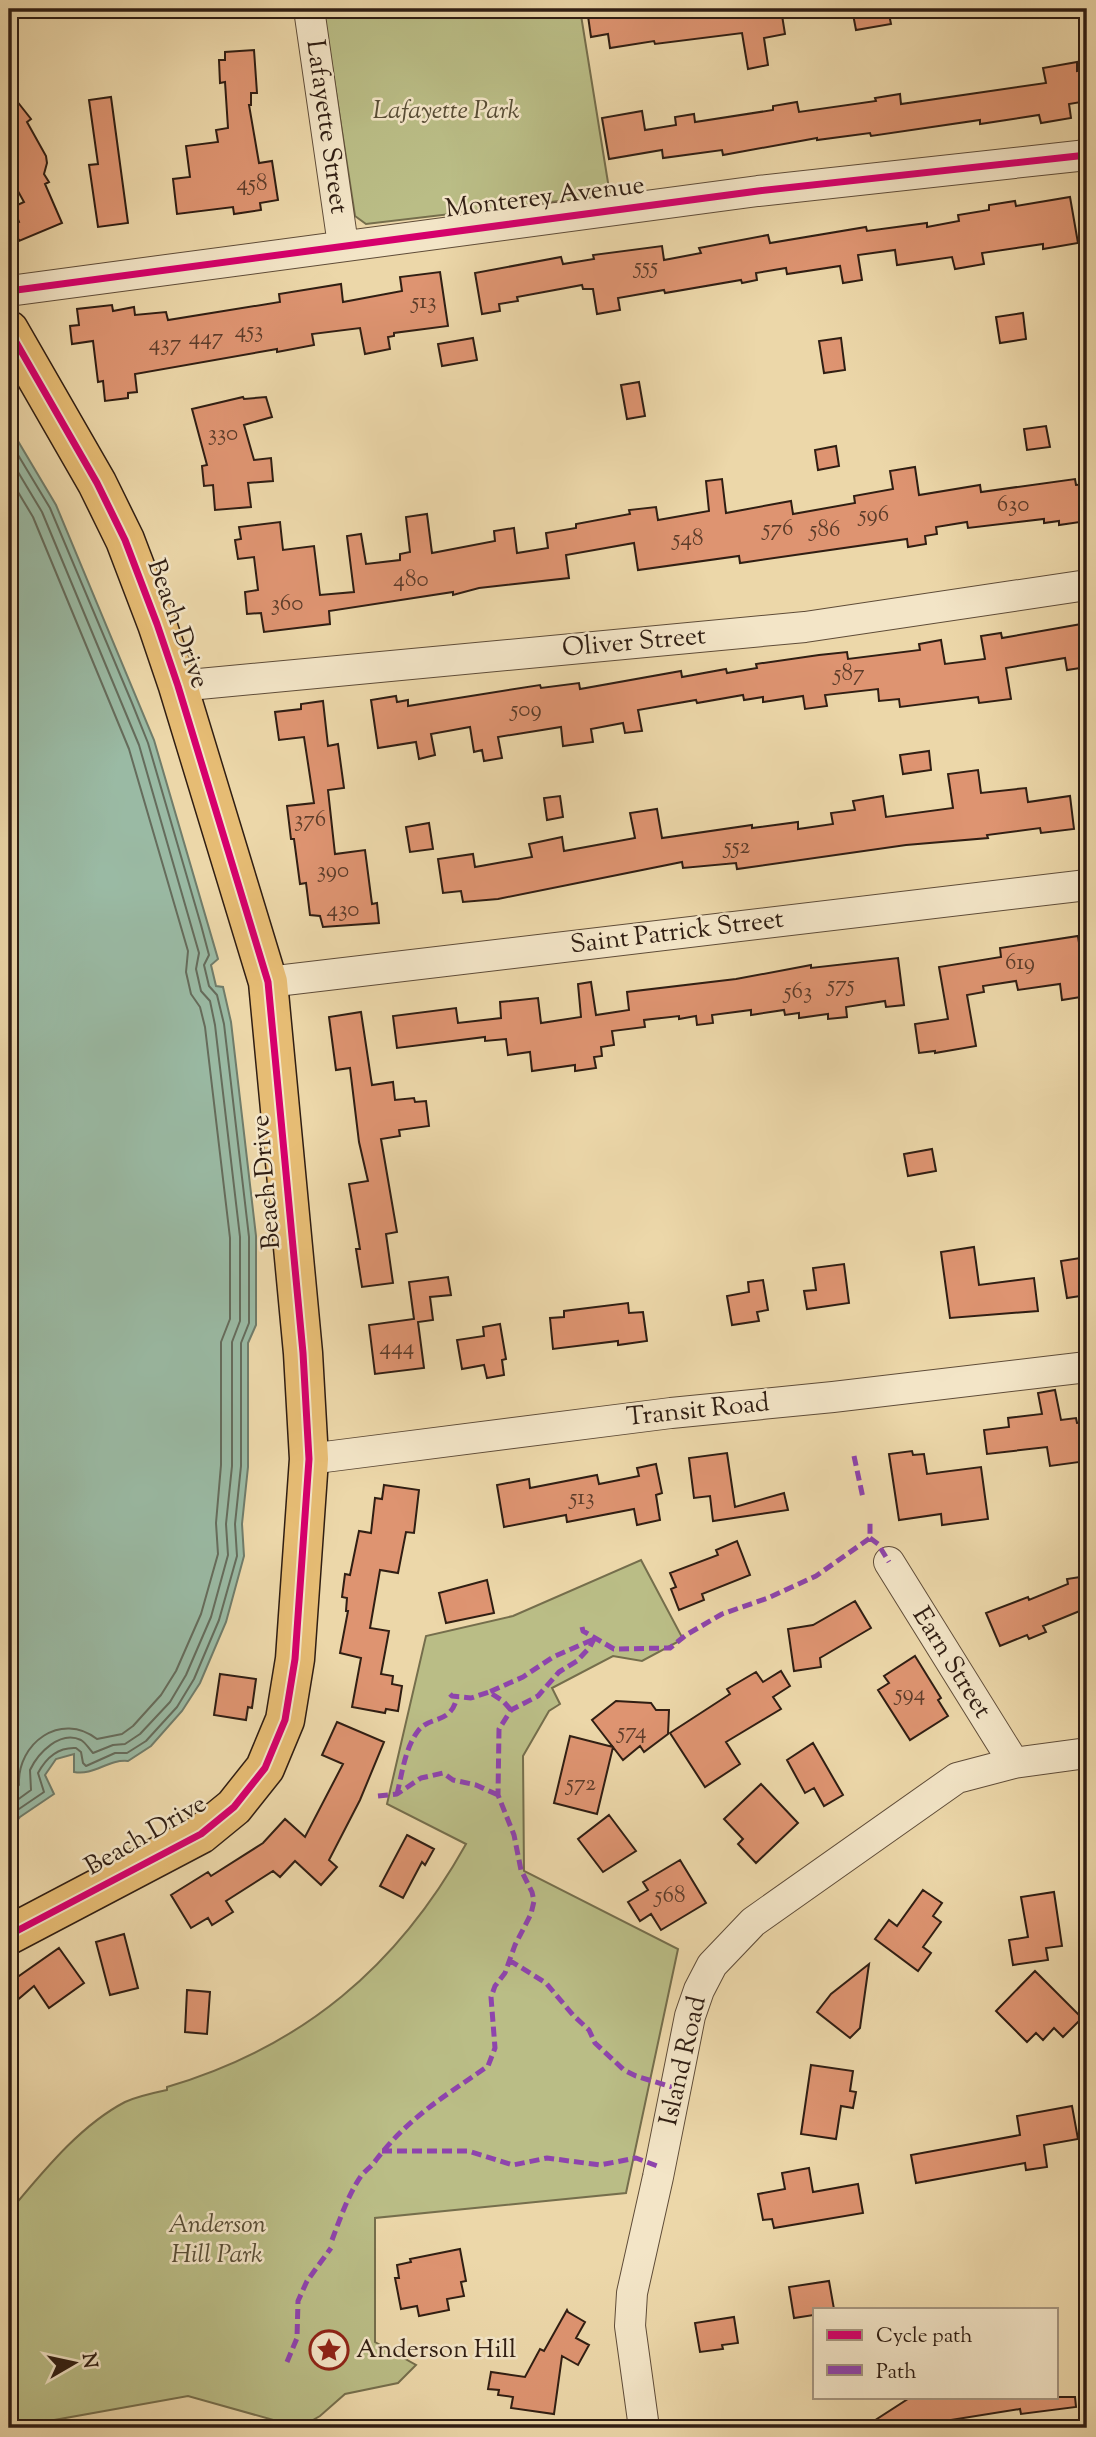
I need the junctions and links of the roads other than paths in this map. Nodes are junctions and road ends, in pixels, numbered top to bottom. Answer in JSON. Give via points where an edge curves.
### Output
{"nodes":[{"id":1,"x":309,"y":9,"type":"edge"},
{"id":2,"x":1087,"y":155,"type":"edge"},
{"id":3,"x":343,"y":245,"type":"junction"},
{"id":4,"x":9,"y":290,"type":"edge"},
{"id":5,"x":9,"y":330,"type":"edge"},
{"id":6,"x":1087,"y":585,"type":"edge"},
{"id":7,"x":178,"y":686,"type":"junction"},
{"id":8,"x":1087,"y":885,"type":"edge"},
{"id":9,"x":268,"y":982,"type":"junction"},
{"id":10,"x":1087,"y":1367,"type":"edge"},
{"id":11,"x":309,"y":1459,"type":"junction"},
{"id":12,"x":889,"y":1562,"type":"dead end"},
{"id":13,"x":1087,"y":1753,"type":"edge"},
{"id":14,"x":1014,"y":1763,"type":"junction"},
{"id":15,"x":9,"y":1935,"type":"edge"},
{"id":16,"x":645,"y":2428,"type":"edge"}],
"edges":[{"from":1,"to":3,"type":"street","name":"Lafayette Street"},
{"from":2,"to":3,"type":"street","name":"Monterey Avenue","via":[[758,191]]},
{"from":3,"to":4,"type":"street","name":"Monterey Avenue"},
{"from":5,"to":7,"type":"main road","name":"Beach Drive","via":[[125,540]]},
{"from":6,"to":7,"type":"street","name":"Oliver Street","via":[[805,626]]},
{"from":7,"to":9,"type":"main road","name":"Beach Drive"},
{"from":8,"to":9,"type":"street","name":"Saint Patrick Street"},
{"from":9,"to":11,"type":"main road","name":"Beach Drive"},
{"from":10,"to":11,"type":"street","name":"Transit Road","via":[[671,1412]]},
{"from":11,"to":15,"type":"main road","name":"Beach Drive","via":[[295,1659],[285,1720],[265,1768],[234,1807],[201,1834]]},
{"from":12,"to":14,"type":"street","name":"Earn Street"},
{"from":13,"to":14,"type":"street","name":"Island Road"},
{"from":14,"to":16,"type":"street","name":"Island Road","via":[[957,1778],[753,1922],[712,1965],[690,2016],[632,2293],[630,2326]]}]}
